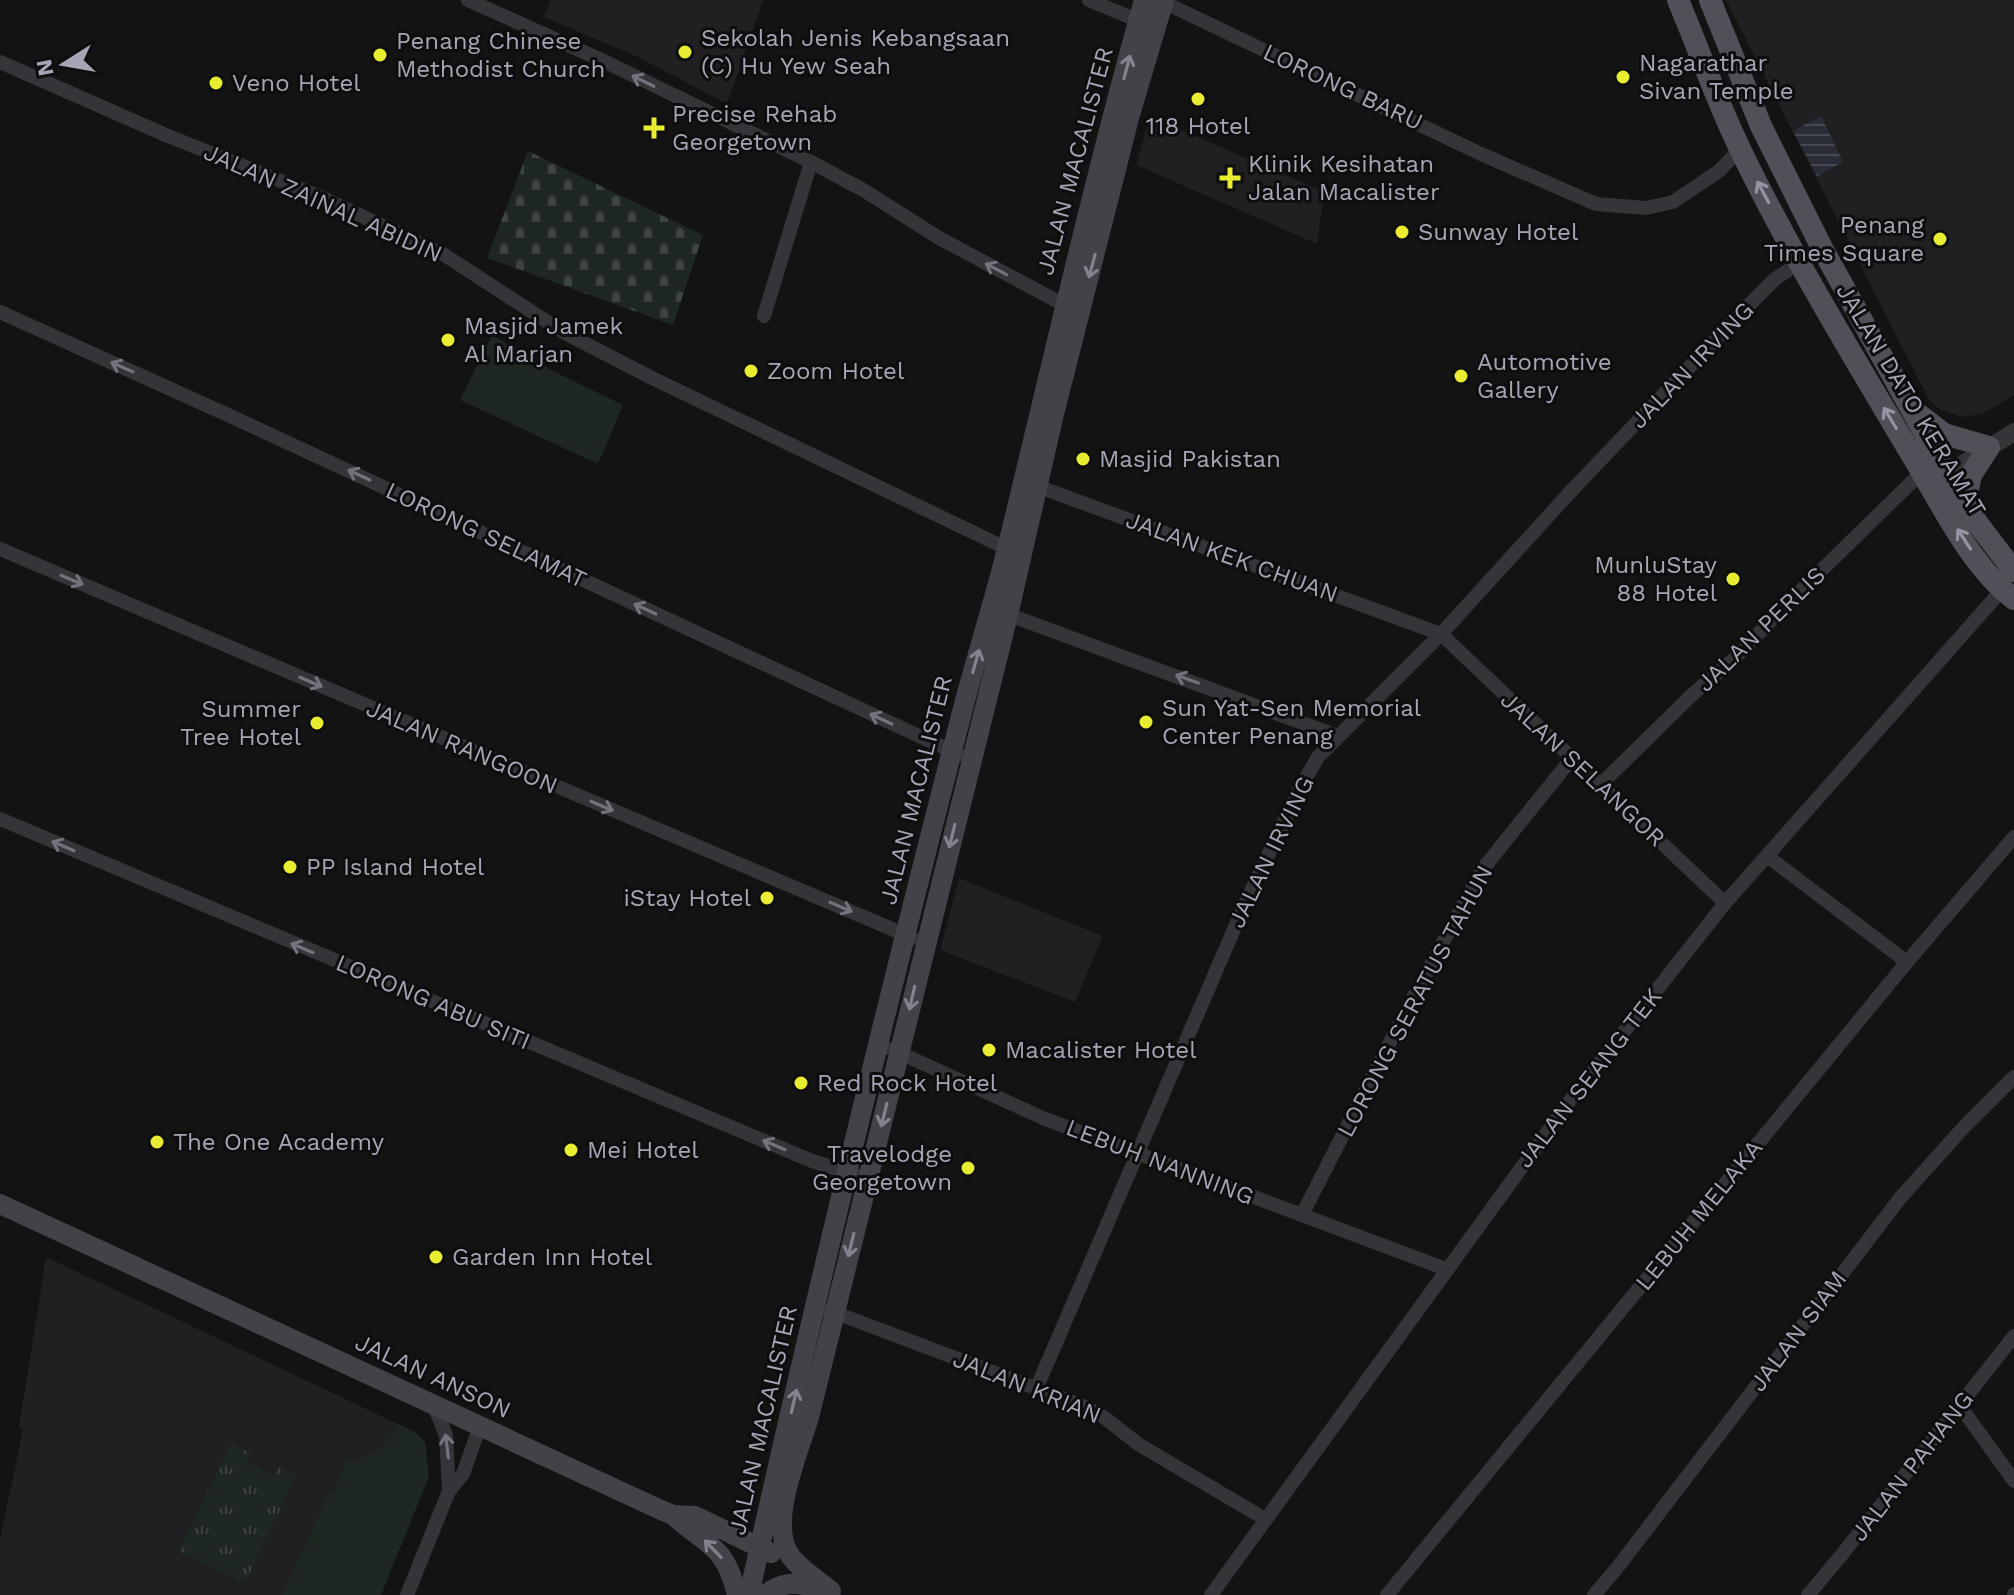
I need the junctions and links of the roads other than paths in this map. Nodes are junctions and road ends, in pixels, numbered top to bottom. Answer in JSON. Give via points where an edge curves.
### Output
{"nodes":[{"id":1,"x":468,"y":0,"type":"edge"},
{"id":2,"x":1089,"y":0,"type":"edge"},
{"id":3,"x":1158,"y":0,"type":"edge"},
{"id":4,"x":1678,"y":0,"type":"edge"},
{"id":5,"x":1710,"y":0,"type":"edge"},
{"id":6,"x":489,"y":4,"type":"edge"},
{"id":7,"x":1147,"y":25,"type":"junction"},
{"id":8,"x":0,"y":62,"type":"edge"},
{"id":9,"x":1740,"y":149,"type":"junction"},
{"id":10,"x":811,"y":162,"type":"junction"},
{"id":11,"x":1822,"y":248,"type":"junction"},
{"id":12,"x":1798,"y":261,"type":"junction"},
{"id":13,"x":1072,"y":309,"type":"junction"},
{"id":14,"x":0,"y":312,"type":"edge"},
{"id":15,"x":764,"y":316,"type":"dead end"},
{"id":16,"x":1907,"y":406,"type":"junction"},
{"id":17,"x":2014,"y":432,"type":"edge"},
{"id":18,"x":1989,"y":447,"type":"junction"},
{"id":19,"x":1933,"y":477,"type":"junction"},
{"id":20,"x":1030,"y":484,"type":"junction"},
{"id":21,"x":1965,"y":504,"type":"junction"},
{"id":22,"x":1013,"y":546,"type":"junction"},
{"id":23,"x":0,"y":549,"type":"edge"},
{"id":24,"x":2014,"y":571,"type":"edge"},
{"id":25,"x":2008,"y":595,"type":"edge"},
{"id":26,"x":1000,"y":612,"type":"junction"},
{"id":27,"x":1441,"y":634,"type":"junction"},
{"id":28,"x":1338,"y":736,"type":"junction"},
{"id":29,"x":961,"y":755,"type":"junction"},
{"id":30,"x":1572,"y":758,"type":"junction"},
{"id":31,"x":1600,"y":785,"type":"junction"},
{"id":32,"x":0,"y":819,"type":"edge"},
{"id":33,"x":2014,"y":837,"type":"edge"},
{"id":34,"x":1767,"y":856,"type":"junction"},
{"id":35,"x":1725,"y":903,"type":"junction"},
{"id":36,"x":915,"y":939,"type":"junction"},
{"id":37,"x":1907,"y":962,"type":"junction"},
{"id":38,"x":880,"y":1044,"type":"junction"},
{"id":39,"x":899,"y":1053,"type":"junction"},
{"id":40,"x":2014,"y":1077,"type":"edge"},
{"id":41,"x":1138,"y":1154,"type":"junction"},
{"id":42,"x":847,"y":1173,"type":"junction"},
{"id":43,"x":868,"y":1178,"type":"junction"},
{"id":44,"x":4,"y":1209,"type":"edge"},
{"id":45,"x":1302,"y":1215,"type":"junction"},
{"id":46,"x":1446,"y":1269,"type":"junction"},
{"id":47,"x":826,"y":1309,"type":"junction"},
{"id":48,"x":2014,"y":1336,"type":"edge"},
{"id":49,"x":1037,"y":1387,"type":"junction"},
{"id":50,"x":433,"y":1404,"type":"junction"},
{"id":51,"x":1960,"y":1406,"type":"junction"},
{"id":52,"x":480,"y":1426,"type":"junction"},
{"id":53,"x":2014,"y":1481,"type":"edge"},
{"id":54,"x":449,"y":1491,"type":"junction"},
{"id":55,"x":673,"y":1515,"type":"junction"},
{"id":56,"x":1265,"y":1519,"type":"junction"},
{"id":57,"x":760,"y":1546,"type":"junction"},
{"id":58,"x":836,"y":1593,"type":"edge"},
{"id":59,"x":407,"y":1595,"type":"edge"},
{"id":60,"x":737,"y":1595,"type":"edge"},
{"id":61,"x":749,"y":1595,"type":"edge"},
{"id":62,"x":765,"y":1595,"type":"edge"},
{"id":63,"x":1211,"y":1595,"type":"edge"},
{"id":64,"x":1387,"y":1595,"type":"edge"},
{"id":65,"x":1594,"y":1595,"type":"edge"},
{"id":66,"x":1808,"y":1595,"type":"edge"}],
"edges":[{"from":1,"to":6,"type":"street"},
{"from":2,"to":7,"type":"street"},
{"from":3,"to":7,"type":"main road","name":"JALAN MACALISTER"},
{"from":3,"to":9,"type":"street","name":"LORONG BARU","via":[[1596,204],[1646,208],[1673,202],[1719,171]]},
{"from":4,"to":9,"type":"main road","name":"JALAN DATO KERAMAT"},
{"from":5,"to":11,"type":"main road","name":"JALAN DATO KERAMAT","via":[[1761,126]]},
{"from":10,"to":6,"type":"street","one_way":true},
{"from":7,"to":13,"type":"main road","name":"JALAN MACALISTER"},
{"from":8,"to":22,"type":"street","name":"JALAN ZAINAL ABIDIN","via":[[443,254],[563,332],[652,378]]},
{"from":12,"to":9,"type":"main road","name":"JALAN DATO KERAMAT","one_way":true},
{"from":13,"to":10,"type":"street","one_way":true},
{"from":10,"to":15,"type":"street"},
{"from":11,"to":12,"type":"street","name":"JALAN IRVING"},
{"from":11,"to":16,"type":"main road","name":"JALAN DATO KERAMAT"},
{"from":19,"to":12,"type":"main road","name":"JALAN DATO KERAMAT","one_way":true},
{"from":12,"to":27,"type":"street","name":"JALAN IRVING","via":[[1743,311]]},
{"from":13,"to":20,"type":"main road","name":"JALAN MACALISTER"},
{"from":29,"to":14,"type":"street","name":"LORONG SELAMAT","one_way":true},
{"from":16,"to":18,"type":"main road","via":[[1944,434]]},
{"from":16,"to":19,"type":"main road","name":"JALAN DATO KERAMAT"},
{"from":17,"to":18,"type":"street"},
{"from":18,"to":19,"type":"street"},
{"from":18,"to":21,"type":"main road","via":[[1971,475]]},
{"from":19,"to":21,"type":"main road","name":"JALAN DATO KERAMAT"},
{"from":25,"to":19,"type":"main road","name":"JALAN DATO KERAMAT","one_way":true,"via":[[1982,567]]},
{"from":19,"to":31,"type":"street","name":"JALAN PERLIS","via":[[1788,603]]},
{"from":20,"to":22,"type":"main road","name":"JALAN MACALISTER"},
{"from":20,"to":27,"type":"street","name":"JALAN KEK CHUAN"},
{"from":21,"to":24,"type":"main road","name":"JALAN DATO KERAMAT"},
{"from":22,"to":26,"type":"main road","name":"JALAN MACALISTER"},
{"from":23,"to":36,"type":"street","name":"JALAN RANGOON","one_way":true},
{"from":25,"to":34,"type":"street","name":"JALAN SEANG TEK"},
{"from":28,"to":26,"type":"street","one_way":true},
{"from":26,"to":29,"type":"main road","name":"JALAN MACALISTER"},
{"from":27,"to":28,"type":"street","name":"JALAN IRVING"},
{"from":27,"to":30,"type":"street","name":"JALAN SELANGOR"},
{"from":28,"to":41,"type":"street","name":"JALAN IRVING","via":[[1318,757],[1293,803]]},
{"from":29,"to":36,"type":"main road","name":"JALAN MACALISTER"},
{"from":30,"to":31,"type":"street","name":"JALAN SELANGOR"},
{"from":30,"to":45,"type":"street","name":"LORONG SERATUS TAHUN","via":[[1482,870]]},
{"from":31,"to":35,"type":"street","name":"JALAN SELANGOR"},
{"from":42,"to":32,"type":"street","name":"LORONG ABU SITI","one_way":true},
{"from":33,"to":37,"type":"street","name":"LEBUH MELAKA"},
{"from":34,"to":35,"type":"street","name":"JALAN SEANG TEK"},
{"from":34,"to":37,"type":"street"},
{"from":35,"to":46,"type":"street","name":"JALAN SEANG TEK"},
{"from":36,"to":38,"type":"main road","name":"JALAN MACALISTER"},
{"from":36,"to":39,"type":"main road","name":"JALAN MACALISTER","one_way":true},
{"from":37,"to":64,"type":"street","name":"LEBUH MELAKA"},
{"from":38,"to":39,"type":"street","name":"LEBUH NANNING"},
{"from":38,"to":42,"type":"main road","name":"JALAN MACALISTER"},
{"from":39,"to":41,"type":"street","name":"LEBUH NANNING"},
{"from":39,"to":43,"type":"main road","name":"JALAN MACALISTER","one_way":true},
{"from":40,"to":65,"type":"street","name":"JALAN SIAM","via":[[1901,1197]]},
{"from":41,"to":45,"type":"street","name":"LEBUH NANNING"},
{"from":41,"to":49,"type":"street","name":"JALAN IRVING"},
{"from":42,"to":43,"type":"street","name":"LORONG ABU SITI"},
{"from":42,"to":47,"type":"main road","name":"JALAN MACALISTER"},
{"from":43,"to":47,"type":"main road","name":"JALAN MACALISTER","one_way":true},
{"from":44,"to":50,"type":"main road","name":"JALAN ANSON"},
{"from":45,"to":46,"type":"street","name":"LEBUH NANNING"},
{"from":46,"to":56,"type":"street","name":"JALAN SEANG TEK"},
{"from":47,"to":49,"type":"street","name":"JALAN KRIAN"},
{"from":57,"to":47,"type":"main road","name":"JALAN MACALISTER","one_way":true},
{"from":47,"to":58,"type":"main road","name":"JALAN MACALISTER","via":[[809,1417],[780,1523],[791,1558]]},
{"from":48,"to":51,"type":"street","name":"JALAN PAHANG"},
{"from":49,"to":56,"type":"street","name":"JALAN KRIAN","via":[[1105,1418],[1138,1444]]},
{"from":50,"to":52,"type":"main road","name":"JALAN ANSON"},
{"from":54,"to":50,"type":"street","one_way":true,"via":[[446,1435]]},
{"from":51,"to":53,"type":"street"},
{"from":51,"to":66,"type":"street","name":"JALAN PAHANG"},
{"from":52,"to":54,"type":"street","via":[[463,1474]]},
{"from":52,"to":55,"type":"main road","name":"JALAN ANSON"},
{"from":54,"to":59,"type":"street"},
{"from":55,"to":57,"type":"main road","name":"JALAN ANSON","via":[[695,1516]]},
{"from":60,"to":55,"type":"main road","one_way":true,"via":[[715,1545]]},
{"from":56,"to":63,"type":"street","name":"JALAN SEANG TEK"},
{"from":57,"to":58,"type":"main road","name":"JALAN ANSON"},
{"from":57,"to":61,"type":"main road","name":"JALAN MACALISTER"},
{"from":58,"to":62,"type":"main road","via":[[792,1582]]}]}
